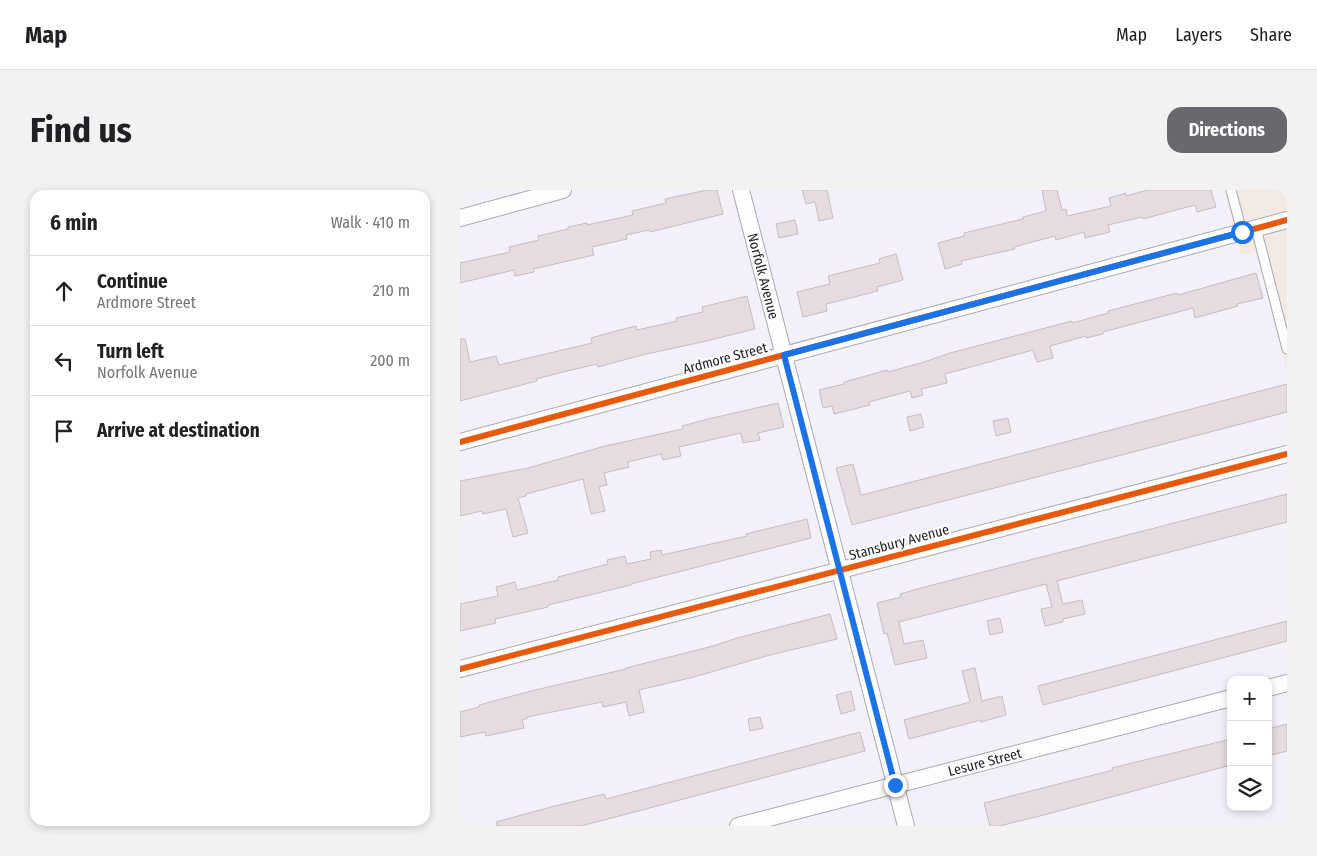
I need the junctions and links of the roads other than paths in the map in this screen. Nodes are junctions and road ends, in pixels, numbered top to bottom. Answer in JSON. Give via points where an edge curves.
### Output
{"nodes":[{"id":1,"x":563,"y":190,"type":"edge"},
{"id":2,"x":741,"y":190,"type":"edge"},
{"id":3,"x":1231,"y":190,"type":"edge"},
{"id":4,"x":460,"y":218,"type":"edge"},
{"id":5,"x":1287,"y":220,"type":"edge"},
{"id":6,"x":1249,"y":230,"type":"junction"},
{"id":7,"x":1287,"y":349,"type":"edge"},
{"id":8,"x":784,"y":355,"type":"junction"},
{"id":9,"x":460,"y":442,"type":"edge"},
{"id":10,"x":1287,"y":454,"type":"edge"},
{"id":11,"x":840,"y":571,"type":"junction"},
{"id":12,"x":460,"y":669,"type":"edge"},
{"id":13,"x":1287,"y":683,"type":"edge"},
{"id":14,"x":1272,"y":687,"type":"edge"},
{"id":15,"x":1227,"y":699,"type":"edge"},
{"id":16,"x":895,"y":785,"type":"junction"},
{"id":17,"x":738,"y":826,"type":"edge"},
{"id":18,"x":906,"y":826,"type":"edge"}],
"edges":[{"from":1,"to":4,"type":"street"},
{"from":2,"to":8,"type":"street","name":"Norfolk Avenue"},
{"from":3,"to":6,"type":"lane"},
{"from":5,"to":6,"type":"street","name":"Ardmore Street"},
{"from":6,"to":7,"type":"lane"},
{"from":6,"to":8,"type":"street","name":"Ardmore Street"},
{"from":8,"to":9,"type":"street","name":"Ardmore Street"},
{"from":8,"to":11,"type":"street","name":"Norfolk Avenue"},
{"from":10,"to":11,"type":"street","name":"Stansbury Avenue"},
{"from":11,"to":12,"type":"street","name":"Stansbury Avenue"},
{"from":11,"to":16,"type":"street","name":"Norfolk Avenue"},
{"from":13,"to":14,"type":"street"},
{"from":15,"to":16,"type":"street","name":"Lesure Street"},
{"from":16,"to":17,"type":"street","name":"Lesure Street"},
{"from":16,"to":18,"type":"street","name":"Norfolk Avenue"}]}
